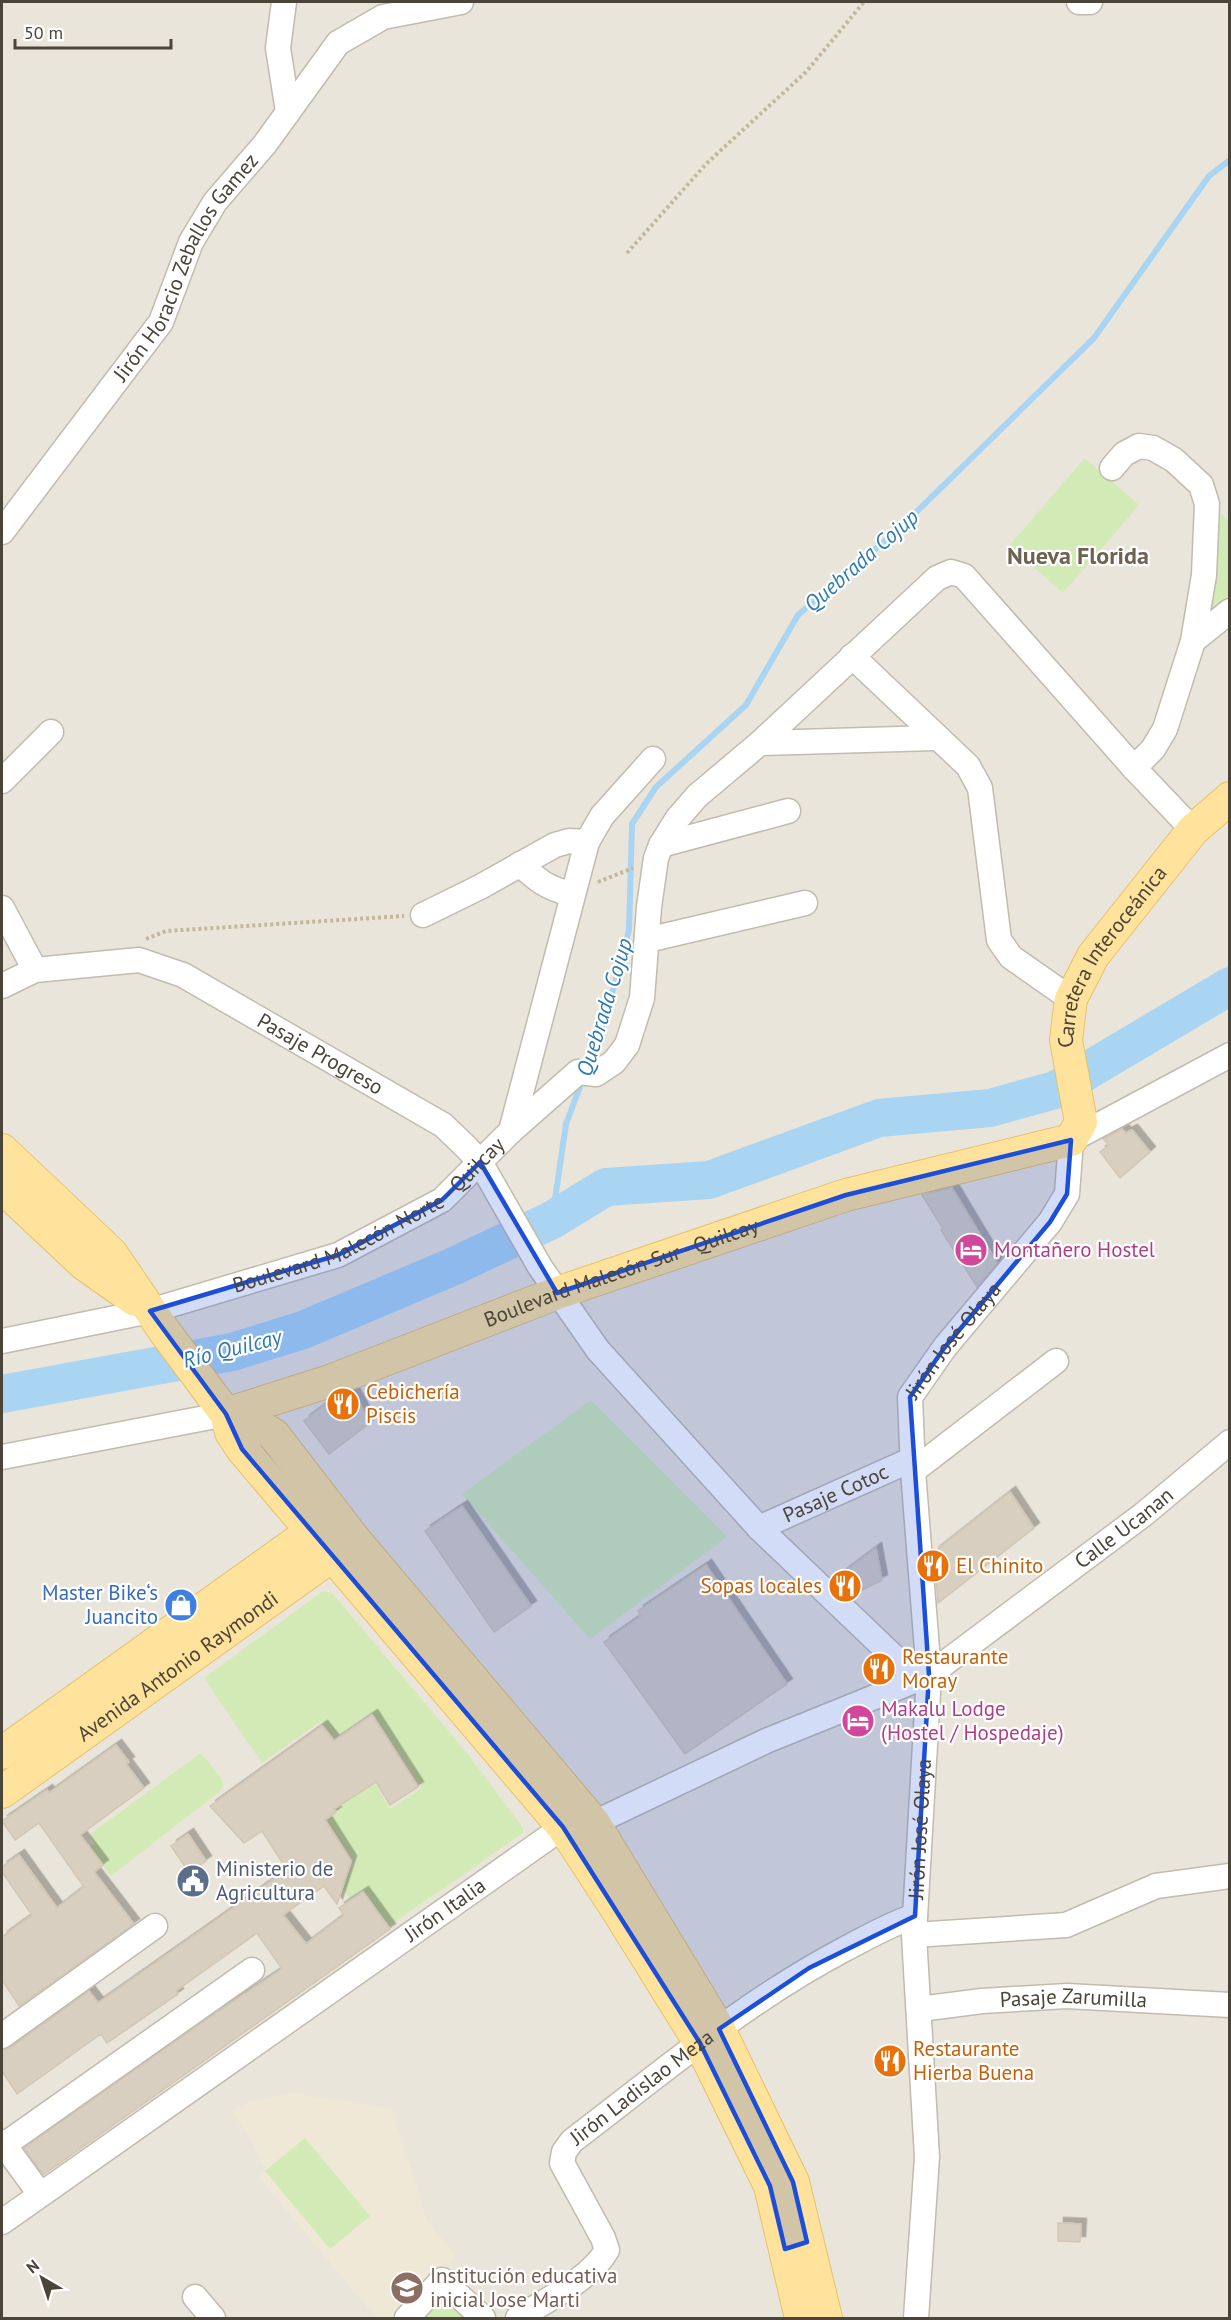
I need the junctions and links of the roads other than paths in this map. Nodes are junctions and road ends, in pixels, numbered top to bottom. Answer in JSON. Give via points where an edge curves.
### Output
{"nodes":[{"id":1,"x":281,"y":2,"type":"edge"},
{"id":2,"x":461,"y":2,"type":"edge"},
{"id":3,"x":1079,"y":2,"type":"edge"},
{"id":4,"x":1090,"y":2,"type":"edge"},
{"id":5,"x":383,"y":9,"type":"edge"},
{"id":6,"x":288,"y":112,"type":"junction"},
{"id":7,"x":1112,"y":468,"type":"dead end"},
{"id":8,"x":2,"y":531,"type":"edge"},
{"id":9,"x":1230,"y":612,"type":"edge"},
{"id":10,"x":1193,"y":641,"type":"junction"},
{"id":11,"x":852,"y":656,"type":"junction"},
{"id":12,"x":51,"y":732,"type":"dead end"},
{"id":13,"x":935,"y":738,"type":"junction"},
{"id":14,"x":760,"y":743,"type":"junction"},
{"id":15,"x":653,"y":759,"type":"dead end"},
{"id":16,"x":1134,"y":768,"type":"junction"},
{"id":17,"x":2,"y":781,"type":"edge"},
{"id":18,"x":1230,"y":798,"type":"edge"},
{"id":19,"x":788,"y":811,"type":"dead end"},
{"id":20,"x":1193,"y":830,"type":"junction"},
{"id":21,"x":586,"y":842,"type":"junction"},
{"id":22,"x":661,"y":845,"type":"junction"},
{"id":23,"x":520,"y":864,"type":"junction"},
{"id":24,"x":571,"y":894,"type":"junction"},
{"id":25,"x":805,"y":903,"type":"dead end"},
{"id":26,"x":2,"y":908,"type":"edge"},
{"id":27,"x":423,"y":915,"type":"road end"},
{"id":28,"x":647,"y":940,"type":"junction"},
{"id":29,"x":35,"y":970,"type":"junction"},
{"id":30,"x":2,"y":986,"type":"edge"},
{"id":31,"x":1071,"y":999,"type":"junction"},
{"id":32,"x":1230,"y":1055,"type":"edge"},
{"id":33,"x":511,"y":1131,"type":"junction"},
{"id":34,"x":1076,"y":1131,"type":"junction"},
{"id":35,"x":2,"y":1150,"type":"edge"},
{"id":36,"x":486,"y":1174,"type":"junction"},
{"id":37,"x":2,"y":1187,"type":"edge"},
{"id":38,"x":557,"y":1293,"type":"junction"},
{"id":39,"x":158,"y":1322,"type":"junction"},
{"id":40,"x":2,"y":1341,"type":"edge"},
{"id":41,"x":1056,"y":1361,"type":"dead end"},
{"id":42,"x":219,"y":1404,"type":"junction"},
{"id":43,"x":1230,"y":1442,"type":"edge"},
{"id":44,"x":2,"y":1457,"type":"edge"},
{"id":45,"x":913,"y":1465,"type":"junction"},
{"id":46,"x":324,"y":1522,"type":"junction"},
{"id":47,"x":759,"y":1528,"type":"junction"},
{"id":48,"x":344,"y":1547,"type":"junction"},
{"id":49,"x":923,"y":1678,"type":"junction"},
{"id":50,"x":2,"y":1753,"type":"edge"},
{"id":51,"x":2,"y":1792,"type":"edge"},
{"id":52,"x":594,"y":1823,"type":"junction"},
{"id":53,"x":563,"y":1827,"type":"junction"},
{"id":54,"x":1230,"y":1876,"type":"edge"},
{"id":55,"x":155,"y":1926,"type":"dead end"},
{"id":56,"x":915,"y":1926,"type":"junction"},
{"id":57,"x":252,"y":1970,"type":"dead end"},
{"id":58,"x":1230,"y":2005,"type":"edge"},
{"id":59,"x":920,"y":2009,"type":"junction"},
{"id":60,"x":2,"y":2036,"type":"edge"},
{"id":61,"x":709,"y":2036,"type":"junction"},
{"id":62,"x":3,"y":2144,"type":"edge"},
{"id":63,"x":40,"y":2194,"type":"junction"},
{"id":64,"x":2,"y":2222,"type":"edge"},
{"id":65,"x":796,"y":2246,"type":"junction"},
{"id":66,"x":195,"y":2297,"type":"dead end"},
{"id":67,"x":213,"y":2319,"type":"edge"},
{"id":68,"x":407,"y":2319,"type":"edge"},
{"id":69,"x":483,"y":2319,"type":"edge"},
{"id":70,"x":518,"y":2319,"type":"edge"},
{"id":71,"x":801,"y":2319,"type":"edge"},
{"id":72,"x":826,"y":2319,"type":"edge"},
{"id":73,"x":916,"y":2319,"type":"edge"}],
"edges":[{"from":1,"to":6,"type":"street","via":[[278,48]]},
{"from":2,"to":5,"type":"street","name":"Jirón Horacio Zeballos Gamez"},
{"from":3,"to":4,"type":"street"},
{"from":5,"to":6,"type":"street","name":"Jirón Horacio Zeballos Gamez","via":[[338,43]]},
{"from":6,"to":8,"type":"street","name":"Jirón Horacio Zeballos Gamez","via":[[215,202],[191,242],[161,322]]},
{"from":7,"to":10,"type":"street","via":[[1124,454],[1139,446],[1152,448],[1174,460],[1206,494],[1204,575]]},
{"from":9,"to":10,"type":"street"},
{"from":10,"to":16,"type":"street","via":[[1165,729],[1153,749]]},
{"from":11,"to":13,"type":"street"},
{"from":11,"to":14,"type":"street"},
{"from":11,"to":16,"type":"street","via":[[937,578],[951,572],[964,576]]},
{"from":12,"to":17,"type":"street"},
{"from":13,"to":14,"type":"street"},
{"from":13,"to":31,"type":"street","via":[[968,766],[980,788],[999,940],[1011,957]]},
{"from":14,"to":22,"type":"street","via":[[697,796]]},
{"from":15,"to":21,"type":"street","name":"Boulevard Malecón Norte - Quilcay","via":[[602,816]]},
{"from":16,"to":20,"type":"street"},
{"from":18,"to":20,"type":"main road","name":"Carretera Interoceánica"},
{"from":19,"to":22,"type":"street"},
{"from":20,"to":31,"type":"main road","name":"Carretera Interoceánica","via":[[1093,956]]},
{"from":21,"to":23,"type":"street","via":[[555,844]]},
{"from":21,"to":24,"type":"street","name":"Boulevard Malecón Norte - Quilcay"},
{"from":22,"to":28,"type":"street","via":[[656,858]]},
{"from":23,"to":24,"type":"street","via":[[540,883]]},
{"from":23,"to":27,"type":"street"},
{"from":24,"to":33,"type":"street","name":"Boulevard Malecón Norte - Quilcay"},
{"from":25,"to":28,"type":"street"},
{"from":26,"to":29,"type":"street"},
{"from":28,"to":33,"type":"street","via":[[642,998],[627,1045],[614,1062],[587,1073]]},
{"from":29,"to":30,"type":"street"},
{"from":29,"to":36,"type":"street","name":"Pasaje Progreso","via":[[142,950],[443,1125]]},
{"from":31,"to":34,"type":"main road","name":"Carretera Interoceánica","via":[[1066,1040]]},
{"from":32,"to":34,"type":"street","name":"Boulevard Malecón Sur - Quilcay"},
{"from":33,"to":36,"type":"street","name":"Boulevard Malecón Norte - Quilcay"},
{"from":34,"to":38,"type":"main road","name":"Boulevard Malecón Sur - Quilcay","via":[[846,1195]]},
{"from":34,"to":45,"type":"street","name":"Jirón José Olaya","via":[[1067,1194],[1050,1222],[945,1347],[910,1397]]},
{"from":35,"to":39,"type":"main road","via":[[111,1253]]},
{"from":36,"to":38,"type":"street","name":"Pasaje Progreso"},
{"from":36,"to":39,"type":"street","name":"Boulevard Malecón Norte - Quilcay","via":[[338,1255]]},
{"from":37,"to":39,"type":"main road","via":[[84,1264]]},
{"from":38,"to":42,"type":"main road","name":"Boulevard Malecón Sur - Quilcay","via":[[330,1381]]},
{"from":38,"to":47,"type":"street","via":[[598,1350]]},
{"from":39,"to":40,"type":"street","name":"Boulevard Malecón Norte - Quilcay"},
{"from":39,"to":42,"type":"main road"},
{"from":41,"to":45,"type":"street","name":"Pasaje Cotoc"},
{"from":42,"to":44,"type":"street","name":"Boulevard Malecón Sur - Quilcay"},
{"from":42,"to":46,"type":"main road","via":[[274,1435]]},
{"from":43,"to":49,"type":"street","name":"Calle Ucanan","via":[[1144,1514]]},
{"from":45,"to":47,"type":"street","name":"Pasaje Cotoc"},
{"from":45,"to":49,"type":"street","name":"Jirón José Olaya"},
{"from":46,"to":48,"type":"main road"},
{"from":46,"to":50,"type":"main road","name":"Avenida Antonio Raymondi"},
{"from":47,"to":49,"type":"street"},
{"from":48,"to":51,"type":"main road","name":"Avenida Antonio Raymondi"},
{"from":48,"to":52,"type":"main road"},
{"from":48,"to":53,"type":"main road"},
{"from":49,"to":52,"type":"street","name":"Jirón Italia","via":[[766,1741]]},
{"from":49,"to":56,"type":"street","name":"Jirón José Olaya"},
{"from":52,"to":53,"type":"street","name":"Jirón Italia"},
{"from":52,"to":61,"type":"main road"},
{"from":53,"to":61,"type":"main road"},
{"from":53,"to":63,"type":"street","name":"Jirón Italia"},
{"from":54,"to":56,"type":"street","name":"Jirón Ladislao Meza","via":[[1156,1886],[1066,1925]]},
{"from":55,"to":60,"type":"street"},
{"from":56,"to":59,"type":"street","name":"Jirón José Olaya"},
{"from":56,"to":61,"type":"street","name":"Jirón Ladislao Meza","via":[[894,1923],[809,1968]]},
{"from":57,"to":62,"type":"street"},
{"from":58,"to":59,"type":"street","name":"Pasaje Zarumilla","via":[[1067,1996]]},
{"from":59,"to":73,"type":"street","name":"Jirón José Olaya","via":[[927,2157]]},
{"from":61,"to":65,"type":"main road","via":[[792,2182]]},
{"from":61,"to":70,"type":"street","name":"Jirón Ladislao Meza","via":[[572,2141],[564,2152],[562,2163],[607,2250],[589,2272]]},
{"from":62,"to":63,"type":"street"},
{"from":63,"to":64,"type":"street","name":"Jirón Italia"},
{"from":65,"to":71,"type":"main road"},
{"from":65,"to":72,"type":"main road"},
{"from":66,"to":67,"type":"street"},
{"from":68,"to":69,"type":"street","via":[[442,2280]]}]}
